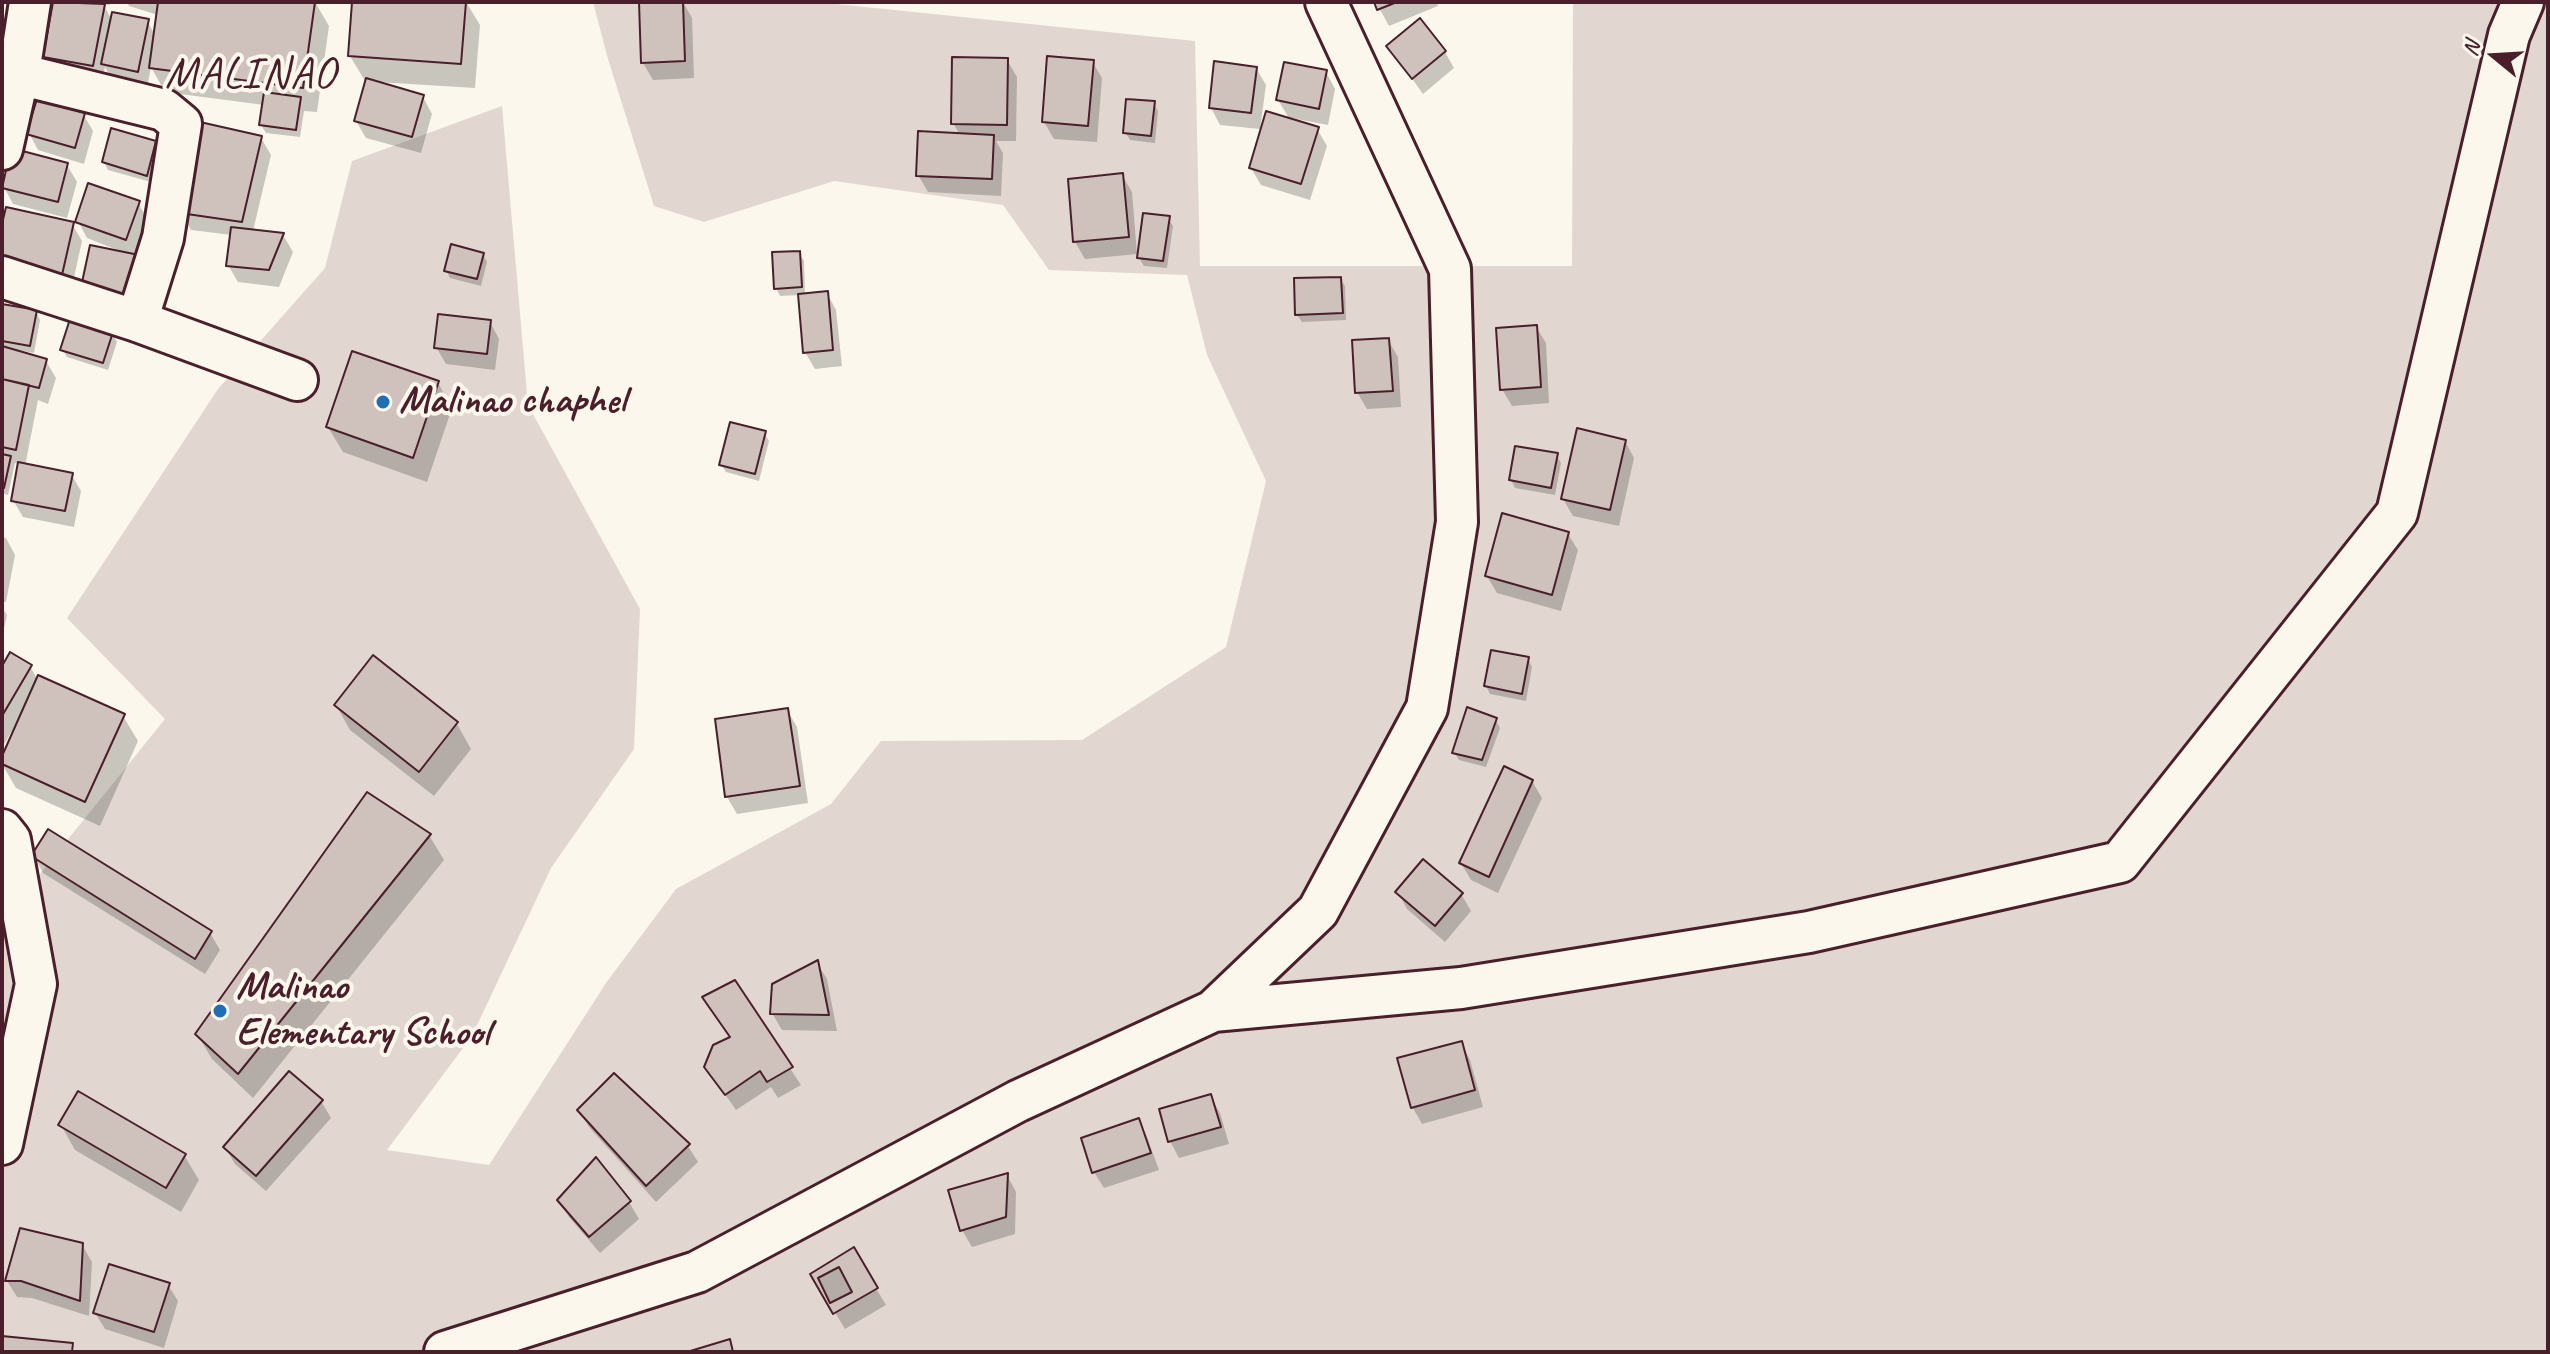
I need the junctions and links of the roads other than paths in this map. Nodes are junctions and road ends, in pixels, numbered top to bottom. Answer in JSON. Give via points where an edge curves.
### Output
{"nodes":[{"id":1,"x":30,"y":2,"type":"edge"},
{"id":2,"x":1326,"y":2,"type":"edge"},
{"id":3,"x":2523,"y":2,"type":"edge"},
{"id":4,"x":10,"y":71,"type":"edge"},
{"id":5,"x":2,"y":149,"type":"edge"},
{"id":6,"x":2,"y":277,"type":"edge"},
{"id":7,"x":137,"y":321,"type":"junction"},
{"id":8,"x":297,"y":380,"type":"dead end"},
{"id":9,"x":2,"y":830,"type":"edge"},
{"id":10,"x":1213,"y":1011,"type":"junction"},
{"id":11,"x":2,"y":1144,"type":"edge"},
{"id":12,"x":445,"y":1352,"type":"edge"}],
"edges":[{"from":1,"to":4,"type":"street"},
{"from":2,"to":10,"type":"street","via":[[1450,269],[1457,522],[1427,708],[1318,911]]},
{"from":3,"to":10,"type":"street","via":[[2509,35],[2397,513],[2120,862],[1794,934],[1461,988]]},
{"from":4,"to":5,"type":"street"},
{"from":4,"to":7,"type":"street","via":[[164,110],[181,124],[163,238]]},
{"from":6,"to":7,"type":"street"},
{"from":7,"to":8,"type":"street"},
{"from":9,"to":11,"type":"street","via":[[10,840],[36,984]]},
{"from":10,"to":12,"type":"street","via":[[1018,1101],[697,1272]]}]}
